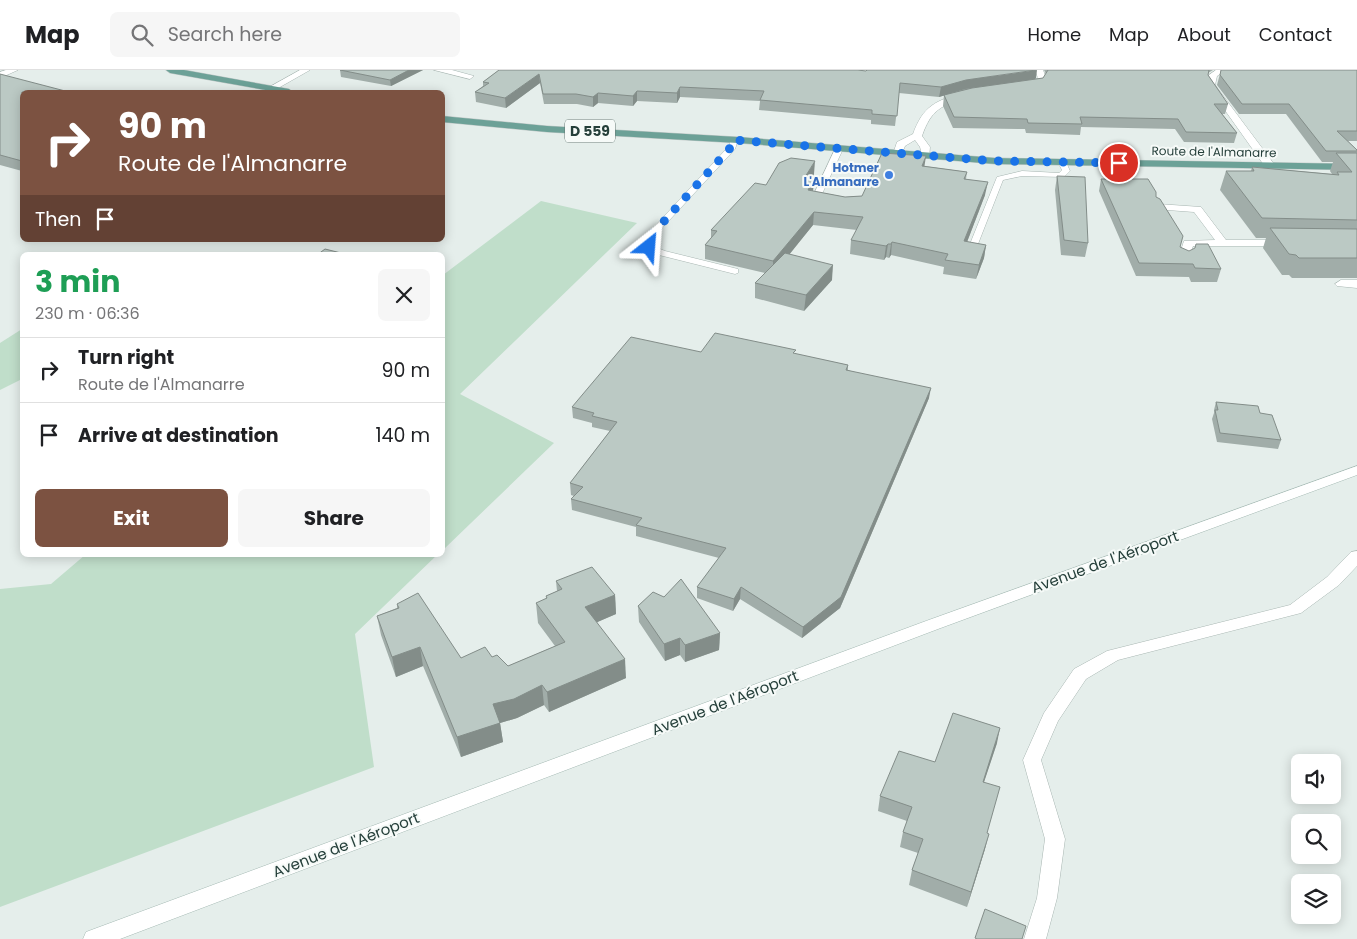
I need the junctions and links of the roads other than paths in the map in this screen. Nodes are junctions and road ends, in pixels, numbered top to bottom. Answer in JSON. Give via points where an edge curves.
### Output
{"nodes":[{"id":1,"x":14,"y":70,"type":"edge"},
{"id":2,"x":170,"y":70,"type":"edge"},
{"id":3,"x":306,"y":70,"type":"edge"},
{"id":4,"x":438,"y":70,"type":"edge"},
{"id":5,"x":1038,"y":70,"type":"edge"},
{"id":6,"x":1223,"y":70,"type":"edge"},
{"id":7,"x":0,"y":75,"type":"edge"},
{"id":8,"x":470,"y":76,"type":"dead end"},
{"id":9,"x":1018,"y":88,"type":"edge"},
{"id":10,"x":270,"y":89,"type":"junction"},
{"id":11,"x":277,"y":90,"type":"edge"},
{"id":12,"x":971,"y":94,"type":"edge"},
{"id":13,"x":445,"y":119,"type":"edge"},
{"id":14,"x":917,"y":136,"type":"junction"},
{"id":15,"x":734,"y":140,"type":"junction"},
{"id":16,"x":839,"y":149,"type":"junction"},
{"id":17,"x":898,"y":154,"type":"junction"},
{"id":18,"x":926,"y":156,"type":"junction"},
{"id":19,"x":1062,"y":162,"type":"junction"},
{"id":20,"x":1270,"y":166,"type":"junction"},
{"id":21,"x":1357,"y":167,"type":"edge"},
{"id":22,"x":836,"y":203,"type":"edge"},
{"id":23,"x":1158,"y":207,"type":"edge"},
{"id":24,"x":1223,"y":243,"type":"junction"},
{"id":25,"x":1298,"y":243,"type":"edge"},
{"id":26,"x":974,"y":244,"type":"edge"},
{"id":27,"x":1184,"y":259,"type":"edge"},
{"id":28,"x":735,"y":271,"type":"dead end"},
{"id":29,"x":1341,"y":284,"type":"dead end"},
{"id":30,"x":1357,"y":284,"type":"edge"},
{"id":31,"x":1357,"y":470,"type":"edge"},
{"id":32,"x":1357,"y":556,"type":"edge"},
{"id":33,"x":94,"y":939,"type":"edge"},
{"id":34,"x":1035,"y":939,"type":"edge"}],
"edges":[{"from":1,"to":7,"type":"street"},
{"from":2,"to":10,"type":"main road"},
{"from":3,"to":10,"type":"street"},
{"from":4,"to":8,"type":"street"},
{"from":5,"to":9,"type":"street","via":[[1042,78],[1038,84]]},
{"from":6,"to":20,"type":"street","via":[[1213,75],[1211,85]]},
{"from":10,"to":11,"type":"main road"},
{"from":12,"to":14,"type":"street","via":[[935,104],[925,114]]},
{"from":13,"to":15,"type":"main road","name":"Route de l'Almanarre","number":"D 559"},
{"from":14,"to":17,"type":"street","via":[[900,144]]},
{"from":14,"to":18,"type":"street","via":[[925,147]]},
{"from":15,"to":16,"type":"main road","name":"Route de l'Almanarre","number":"D 559"},
{"from":15,"to":28,"type":"lane","via":[[648,239],[649,247],[662,253]]},
{"from":16,"to":17,"type":"main road","name":"Route de l'Almanarre","number":"D 559"},
{"from":16,"to":22,"type":"lane","via":[[818,194]]},
{"from":17,"to":18,"type":"main road","name":"Route de l'Almanarre","number":"D 559"},
{"from":18,"to":19,"type":"main road","name":"Route de l'Almanarre","number":"D 559"},
{"from":19,"to":20,"type":"main road","name":"Route de l'Almanarre","number":"D 559"},
{"from":19,"to":26,"type":"lane","via":[[1066,171],[1061,175],[1020,174],[1000,179]]},
{"from":20,"to":21,"type":"main road","name":"Route de l'Almanarre","number":"D 559"},
{"from":23,"to":24,"type":"street","via":[[1196,210]]},
{"from":24,"to":25,"type":"street"},
{"from":24,"to":27,"type":"street","via":[[1188,243]]},
{"from":29,"to":30,"type":"street"},
{"from":31,"to":33,"type":"street","name":"Avenue de l'Aéroport","via":[[932,625]]},
{"from":32,"to":34,"type":"street","via":[[1333,581],[1295,609],[1113,655],[1080,674],[1050,718],[1032,760],[1055,839],[1047,898]]}]}
